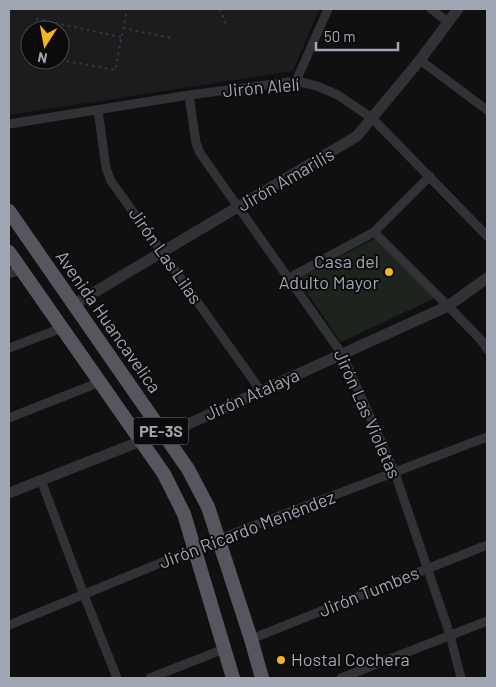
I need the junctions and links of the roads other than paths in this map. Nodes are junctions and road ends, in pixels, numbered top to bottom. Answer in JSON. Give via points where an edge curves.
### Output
{"nodes":[{"id":1,"x":328,"y":9,"type":"edge"},
{"id":2,"x":431,"y":9,"type":"edge"},
{"id":3,"x":458,"y":9,"type":"edge"},
{"id":4,"x":448,"y":22,"type":"junction"},
{"id":5,"x":420,"y":60,"type":"junction"},
{"id":6,"x":296,"y":81,"type":"junction"},
{"id":7,"x":189,"y":95,"type":"junction"},
{"id":8,"x":98,"y":110,"type":"junction"},
{"id":9,"x":487,"y":110,"type":"edge"},
{"id":10,"x":373,"y":119,"type":"junction"},
{"id":11,"x":9,"y":124,"type":"edge"},
{"id":12,"x":430,"y":176,"type":"junction"},
{"id":13,"x":238,"y":207,"type":"junction"},
{"id":14,"x":9,"y":211,"type":"edge"},
{"id":15,"x":374,"y":232,"type":"junction"},
{"id":16,"x":487,"y":236,"type":"edge"},
{"id":17,"x":9,"y":252,"type":"edge"},
{"id":18,"x":162,"y":252,"type":"junction"},
{"id":19,"x":15,"y":272,"type":"edge"},
{"id":20,"x":289,"y":278,"type":"junction"},
{"id":21,"x":487,"y":278,"type":"edge"},
{"id":22,"x":73,"y":305,"type":"junction"},
{"id":23,"x":448,"y":306,"type":"junction"},
{"id":24,"x":62,"y":328,"type":"junction"},
{"id":25,"x":9,"y":348,"type":"edge"},
{"id":26,"x":487,"y":349,"type":"edge"},
{"id":27,"x":342,"y":354,"type":"junction"},
{"id":28,"x":100,"y":382,"type":"junction"},
{"id":29,"x":261,"y":391,"type":"junction"},
{"id":30,"x":9,"y":418,"type":"edge"},
{"id":31,"x":164,"y":435,"type":"junction"},
{"id":32,"x":487,"y":438,"type":"edge"},
{"id":33,"x":141,"y":440,"type":"junction"},
{"id":34,"x":395,"y":473,"type":"junction"},
{"id":35,"x":41,"y":480,"type":"junction"},
{"id":36,"x":9,"y":493,"type":"edge"},
{"id":37,"x":219,"y":539,"type":"junction"},
{"id":38,"x":487,"y":545,"type":"edge"},
{"id":39,"x":195,"y":550,"type":"junction"},
{"id":40,"x":427,"y":569,"type":"junction"},
{"id":41,"x":84,"y":594,"type":"junction"},
{"id":42,"x":487,"y":621,"type":"edge"},
{"id":43,"x":9,"y":625,"type":"edge"},
{"id":44,"x":450,"y":636,"type":"junction"},
{"id":45,"x":251,"y":639,"type":"junction"},
{"id":46,"x":224,"y":650,"type":"junction"},
{"id":47,"x":117,"y":678,"type":"edge"},
{"id":48,"x":150,"y":678,"type":"edge"},
{"id":49,"x":233,"y":678,"type":"edge"},
{"id":50,"x":262,"y":678,"type":"edge"},
{"id":51,"x":341,"y":678,"type":"edge"},
{"id":52,"x":461,"y":678,"type":"edge"}],
"edges":[{"from":1,"to":6,"type":"street"},
{"from":2,"to":4,"type":"street"},
{"from":3,"to":4,"type":"street","name":"Jirón Amarilis"},
{"from":4,"to":5,"type":"street","name":"Jirón Amarilis"},
{"from":5,"to":9,"type":"street"},
{"from":5,"to":10,"type":"street","name":"Jirón Amarilis"},
{"from":6,"to":7,"type":"street","name":"Jirón Alelí"},
{"from":6,"to":10,"type":"street","name":"Jirón Alelí","via":[[338,95]]},
{"from":7,"to":8,"type":"street","name":"Jirón Alelí"},
{"from":7,"to":13,"type":"street","name":"Jirón Las Violetas","via":[[200,153]]},
{"from":8,"to":11,"type":"street","name":"Jirón Alelí"},
{"from":8,"to":18,"type":"street","name":"Jirón Las Lilas","via":[[106,168],[111,181]]},
{"from":10,"to":12,"type":"street","name":"Jirón Alelí"},
{"from":10,"to":13,"type":"street","name":"Jirón Amarilis","via":[[342,147]]},
{"from":12,"to":15,"type":"street"},
{"from":12,"to":16,"type":"street","name":"Jirón Alelí"},
{"from":13,"to":18,"type":"street","name":"Jirón Amarilis"},
{"from":13,"to":20,"type":"street","name":"Jirón Las Violetas"},
{"from":14,"to":22,"type":"highway","name":"Avenida Huancavelica","number":"PE-3S"},
{"from":15,"to":20,"type":"street"},
{"from":15,"to":23,"type":"street"},
{"from":17,"to":19,"type":"highway","number":"PE-3S"},
{"from":18,"to":22,"type":"street","name":"Jirón Amarilis"},
{"from":18,"to":29,"type":"street","name":"Jirón Las Lilas"},
{"from":19,"to":24,"type":"highway","number":"PE-3S"},
{"from":20,"to":27,"type":"street","name":"Jirón Las Violetas"},
{"from":21,"to":23,"type":"street","name":"Jirón Atalaya"},
{"from":22,"to":31,"type":"highway","name":"Avenida Huancavelica","number":"PE-3S"},
{"from":23,"to":26,"type":"street"},
{"from":23,"to":27,"type":"street","name":"Jirón Atalaya"},
{"from":24,"to":25,"type":"street"},
{"from":24,"to":28,"type":"highway","number":"PE-3S"},
{"from":27,"to":29,"type":"street","name":"Jirón Atalaya"},
{"from":27,"to":34,"type":"street","name":"Jirón Las Violetas"},
{"from":28,"to":30,"type":"street"},
{"from":28,"to":33,"type":"highway","number":"PE-3S"},
{"from":29,"to":31,"type":"street","name":"Jirón Atalaya"},
{"from":31,"to":33,"type":"street","name":"Jirón Atalaya"},
{"from":31,"to":37,"type":"highway","name":"Avenida Huancavelica","number":"PE-3S","via":[[188,469],[208,507]]},
{"from":32,"to":34,"type":"street","name":"Jirón Ricardo Menéndez"},
{"from":33,"to":35,"type":"street","name":"Jirón Atalaya"},
{"from":33,"to":39,"type":"highway","number":"PE-3S","via":[[164,474],[184,514]]},
{"from":34,"to":37,"type":"street","name":"Jirón Ricardo Menéndez"},
{"from":34,"to":40,"type":"street","name":"Jirón Las Violetas"},
{"from":35,"to":36,"type":"street","name":"Jirón Atalaya"},
{"from":35,"to":41,"type":"street"},
{"from":37,"to":39,"type":"street","name":"Jirón Ricardo Menéndez"},
{"from":37,"to":45,"type":"highway","name":"Avenida Huancavelica","number":"PE-3S"},
{"from":38,"to":40,"type":"street","name":"Jirón Tumbes"},
{"from":39,"to":41,"type":"street","name":"Jirón Ricardo Menéndez"},
{"from":39,"to":46,"type":"highway","number":"PE-3S"},
{"from":40,"to":44,"type":"street","name":"Jirón Las Violetas"},
{"from":40,"to":45,"type":"street","name":"Jirón Tumbes"},
{"from":41,"to":43,"type":"street","name":"Jirón Ricardo Menéndez"},
{"from":41,"to":47,"type":"street"},
{"from":42,"to":44,"type":"street"},
{"from":44,"to":51,"type":"street"},
{"from":44,"to":52,"type":"street","name":"Jirón Las Violetas"},
{"from":45,"to":50,"type":"highway","name":"Avenida Huancavelica","number":"PE-3S"},
{"from":46,"to":48,"type":"street"},
{"from":46,"to":49,"type":"highway","number":"PE-3S"}]}
